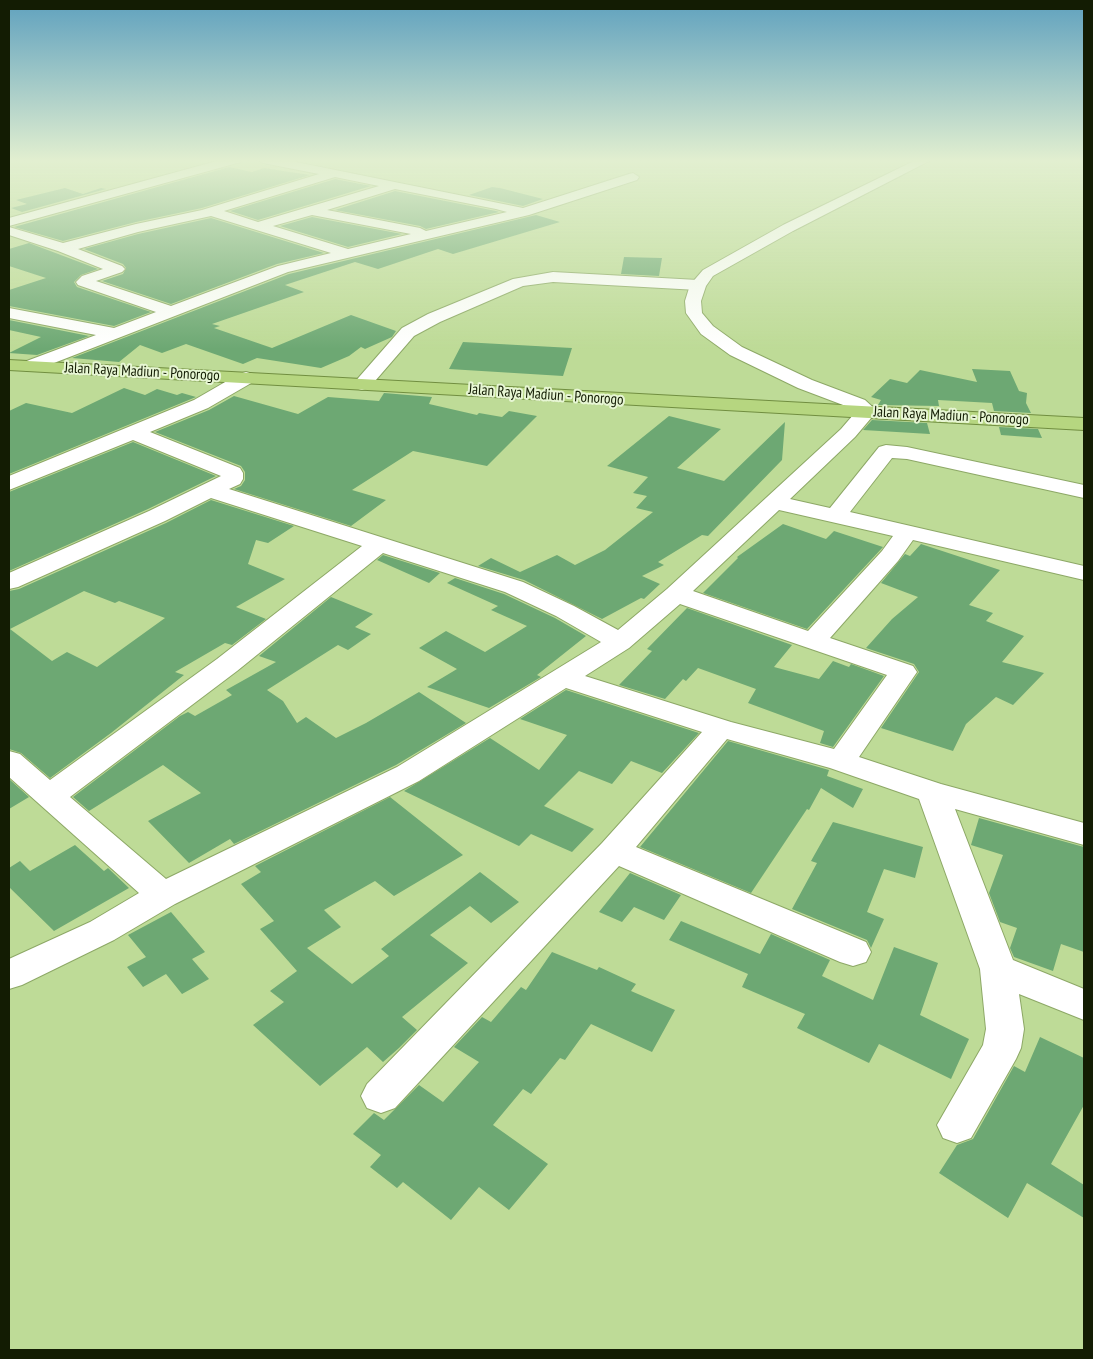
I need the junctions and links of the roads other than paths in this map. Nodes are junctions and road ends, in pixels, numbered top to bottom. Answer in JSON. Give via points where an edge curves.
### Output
{"nodes":[{"id":1,"x":119,"y":222,"type":"edge"},
{"id":2,"x":161,"y":222,"type":"edge"},
{"id":3,"x":248,"y":222,"type":"edge"},
{"id":4,"x":270,"y":222,"type":"edge"},
{"id":5,"x":373,"y":222,"type":"edge"},
{"id":6,"x":482,"y":222,"type":"edge"},
{"id":7,"x":799,"y":222,"type":"edge"},
{"id":8,"x":259,"y":226,"type":"junction"},
{"id":9,"x":136,"y":228,"type":"junction"},
{"id":10,"x":9,"y":231,"type":"edge"},
{"id":11,"x":431,"y":234,"type":"junction"},
{"id":12,"x":63,"y":248,"type":"junction"},
{"id":13,"x":346,"y":253,"type":"junction"},
{"id":14,"x":698,"y":285,"type":"junction"},
{"id":15,"x":170,"y":311,"type":"junction"},
{"id":16,"x":9,"y":313,"type":"edge"},
{"id":17,"x":116,"y":333,"type":"junction"},
{"id":18,"x":9,"y":364,"type":"edge"},
{"id":19,"x":30,"y":366,"type":"junction"},
{"id":20,"x":246,"y":378,"type":"junction"},
{"id":21,"x":362,"y":384,"type":"junction"},
{"id":22,"x":866,"y":411,"type":"junction"},
{"id":23,"x":1084,"y":424,"type":"edge"},
{"id":24,"x":130,"y":432,"type":"junction"},
{"id":25,"x":861,"y":448,"type":"junction"},
{"id":26,"x":9,"y":484,"type":"edge"},
{"id":27,"x":210,"y":490,"type":"junction"},
{"id":28,"x":1084,"y":490,"type":"edge"},
{"id":29,"x":774,"y":502,"type":"junction"},
{"id":30,"x":835,"y":516,"type":"junction"},
{"id":31,"x":907,"y":532,"type":"junction"},
{"id":32,"x":378,"y":545,"type":"junction"},
{"id":33,"x":1084,"y":573,"type":"edge"},
{"id":34,"x":9,"y":582,"type":"edge"},
{"id":35,"x":676,"y":594,"type":"junction"},
{"id":36,"x":814,"y":640,"type":"junction"},
{"id":37,"x":620,"y":642,"type":"junction"},
{"id":38,"x":564,"y":678,"type":"junction"},
{"id":39,"x":721,"y":728,"type":"junction"},
{"id":40,"x":9,"y":760,"type":"edge"},
{"id":41,"x":841,"y":760,"type":"junction"},
{"id":42,"x":932,"y":792,"type":"junction"},
{"id":43,"x":50,"y":796,"type":"junction"},
{"id":44,"x":1084,"y":834,"type":"edge"},
{"id":45,"x":614,"y":851,"type":"junction"},
{"id":46,"x":163,"y":895,"type":"junction"},
{"id":47,"x":853,"y":952,"type":"dead end"},
{"id":48,"x":998,"y":969,"type":"junction"},
{"id":49,"x":9,"y":975,"type":"edge"},
{"id":50,"x":1084,"y":1005,"type":"edge"},
{"id":51,"x":381,"y":1096,"type":"dead end"},
{"id":52,"x":957,"y":1125,"type":"dead end"}],
"edges":[{"from":1,"to":9,"type":"street"},
{"from":2,"to":9,"type":"street"},
{"from":3,"to":8,"type":"street"},
{"from":4,"to":8,"type":"street"},
{"from":5,"to":11,"type":"street"},
{"from":6,"to":11,"type":"street"},
{"from":7,"to":14,"type":"street","via":[[708,273]]},
{"from":8,"to":13,"type":"street"},
{"from":9,"to":12,"type":"street"},
{"from":10,"to":12,"type":"street"},
{"from":11,"to":13,"type":"street"},
{"from":12,"to":15,"type":"street","via":[[117,269],[84,282]]},
{"from":13,"to":15,"type":"street","via":[[283,269]]},
{"from":14,"to":21,"type":"street","via":[[553,277],[519,282],[408,332]]},
{"from":14,"to":22,"type":"street","via":[[693,301],[694,313],[707,330],[736,351],[805,384],[858,404]]},
{"from":15,"to":17,"type":"street"},
{"from":16,"to":17,"type":"street"},
{"from":17,"to":19,"type":"street"},
{"from":18,"to":19,"type":"highway","name":"Jalan Raya Madiun - Ponorogo"},
{"from":19,"to":20,"type":"highway","name":"Jalan Raya Madiun - Ponorogo"},
{"from":20,"to":21,"type":"highway","name":"Jalan Raya Madiun - Ponorogo"},
{"from":20,"to":24,"type":"street","via":[[201,404]]},
{"from":21,"to":22,"type":"highway","name":"Jalan Raya Madiun - Ponorogo","via":[[688,404]]},
{"from":22,"to":23,"type":"highway","name":"Jalan Raya Madiun - Ponorogo"},
{"from":22,"to":25,"type":"street"},
{"from":24,"to":26,"type":"street"},
{"from":24,"to":27,"type":"street","via":[[232,473],[232,479]]},
{"from":25,"to":28,"type":"street","via":[[907,453]]},
{"from":25,"to":29,"type":"street"},
{"from":25,"to":30,"type":"street"},
{"from":27,"to":32,"type":"street"},
{"from":27,"to":34,"type":"street"},
{"from":29,"to":30,"type":"street"},
{"from":29,"to":35,"type":"street"},
{"from":30,"to":31,"type":"street"},
{"from":31,"to":33,"type":"street"},
{"from":31,"to":36,"type":"street","via":[[890,556]]},
{"from":32,"to":37,"type":"street","via":[[514,587]]},
{"from":32,"to":43,"type":"street","via":[[227,665]]},
{"from":35,"to":36,"type":"street"},
{"from":35,"to":37,"type":"street"},
{"from":36,"to":41,"type":"street","via":[[903,672]]},
{"from":37,"to":38,"type":"street"},
{"from":38,"to":39,"type":"street"},
{"from":38,"to":46,"type":"street","via":[[408,774]]},
{"from":39,"to":41,"type":"street"},
{"from":39,"to":45,"type":"street"},
{"from":40,"to":43,"type":"street"},
{"from":41,"to":42,"type":"street"},
{"from":42,"to":44,"type":"street"},
{"from":42,"to":48,"type":"street"},
{"from":43,"to":46,"type":"street"},
{"from":45,"to":47,"type":"street"},
{"from":45,"to":51,"type":"street"},
{"from":46,"to":49,"type":"street","via":[[102,931]]},
{"from":48,"to":50,"type":"street"},
{"from":48,"to":52,"type":"street","via":[[1005,1029],[1002,1048]]}]}
